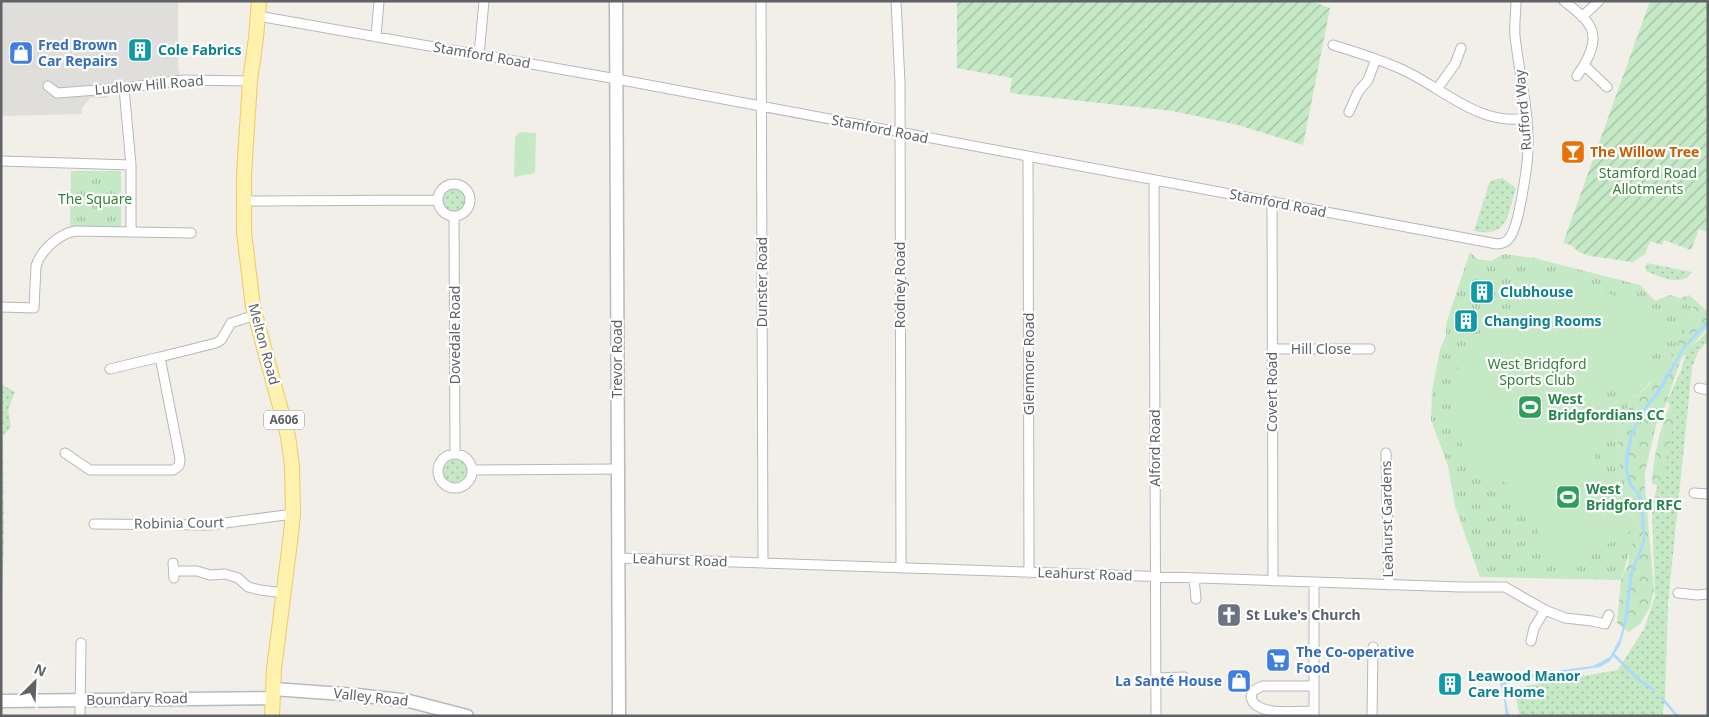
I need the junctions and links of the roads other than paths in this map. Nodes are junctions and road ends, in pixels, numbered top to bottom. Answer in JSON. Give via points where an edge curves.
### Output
{"nodes":[{"id":1,"x":258,"y":1,"type":"edge"},
{"id":2,"x":379,"y":1,"type":"edge"},
{"id":3,"x":484,"y":1,"type":"edge"},
{"id":4,"x":616,"y":1,"type":"edge"},
{"id":5,"x":761,"y":1,"type":"edge"},
{"id":6,"x":896,"y":1,"type":"edge"},
{"id":7,"x":1516,"y":1,"type":"edge"},
{"id":8,"x":1564,"y":1,"type":"edge"},
{"id":9,"x":1599,"y":1,"type":"edge"},
{"id":10,"x":258,"y":16,"type":"junction"},
{"id":11,"x":1582,"y":17,"type":"junction"},
{"id":12,"x":376,"y":36,"type":"junction"},
{"id":13,"x":1333,"y":45,"type":"dead end"},
{"id":14,"x":1461,"y":48,"type":"dead end"},
{"id":15,"x":479,"y":55,"type":"junction"},
{"id":16,"x":1376,"y":59,"type":"junction"},
{"id":17,"x":1584,"y":65,"type":"junction"},
{"id":18,"x":1577,"y":76,"type":"dead end"},
{"id":19,"x":616,"y":79,"type":"junction"},
{"id":20,"x":250,"y":81,"type":"junction"},
{"id":21,"x":48,"y":86,"type":"dead end"},
{"id":22,"x":124,"y":88,"type":"junction"},
{"id":23,"x":1607,"y":88,"type":"dead end"},
{"id":24,"x":1437,"y":89,"type":"junction"},
{"id":25,"x":762,"y":106,"type":"junction"},
{"id":26,"x":1349,"y":112,"type":"dead end"},
{"id":27,"x":1527,"y":118,"type":"junction"},
{"id":28,"x":900,"y":132,"type":"junction"},
{"id":29,"x":1028,"y":156,"type":"junction"},
{"id":30,"x":1,"y":161,"type":"edge"},
{"id":31,"x":131,"y":165,"type":"junction"},
{"id":32,"x":1154,"y":180,"type":"junction"},
{"id":33,"x":438,"y":200,"type":"junction"},
{"id":34,"x":243,"y":201,"type":"junction"},
{"id":35,"x":1272,"y":202,"type":"junction"},
{"id":36,"x":454,"y":216,"type":"junction"},
{"id":37,"x":131,"y":232,"type":"junction"},
{"id":38,"x":191,"y":233,"type":"dead end"},
{"id":39,"x":1502,"y":244,"type":"joint"},
{"id":40,"x":1,"y":307,"type":"edge"},
{"id":41,"x":255,"y":315,"type":"junction"},
{"id":42,"x":1272,"y":349,"type":"junction"},
{"id":43,"x":1370,"y":349,"type":"dead end"},
{"id":44,"x":160,"y":357,"type":"junction"},
{"id":45,"x":110,"y":370,"type":"dead end"},
{"id":46,"x":65,"y":453,"type":"dead end"},
{"id":47,"x":1386,"y":453,"type":"dead end"},
{"id":48,"x":455,"y":454,"type":"junction"},
{"id":49,"x":618,"y":469,"type":"junction"},
{"id":50,"x":472,"y":470,"type":"junction"},
{"id":51,"x":1694,"y":493,"type":"dead end"},
{"id":52,"x":1708,"y":494,"type":"edge"},
{"id":53,"x":292,"y":514,"type":"junction"},
{"id":54,"x":94,"y":524,"type":"dead end"},
{"id":55,"x":618,"y":558,"type":"junction"},
{"id":56,"x":763,"y":563,"type":"junction"},
{"id":57,"x":901,"y":568,"type":"junction"},
{"id":58,"x":174,"y":571,"type":"dead end"},
{"id":59,"x":1029,"y":572,"type":"junction"},
{"id":60,"x":1155,"y":577,"type":"junction"},
{"id":61,"x":1194,"y":578,"type":"junction"},
{"id":62,"x":1273,"y":581,"type":"junction"},
{"id":63,"x":1314,"y":582,"type":"junction"},
{"id":64,"x":1389,"y":585,"type":"junction"},
{"id":65,"x":284,"y":593,"type":"junction"},
{"id":66,"x":1678,"y":593,"type":"dead end"},
{"id":67,"x":1708,"y":594,"type":"edge"},
{"id":68,"x":1196,"y":599,"type":"dead end"},
{"id":69,"x":1545,"y":610,"type":"junction"},
{"id":70,"x":1609,"y":615,"type":"dead end"},
{"id":71,"x":1531,"y":641,"type":"dead end"},
{"id":72,"x":81,"y":643,"type":"dead end"},
{"id":73,"x":1373,"y":647,"type":"dead end"},
{"id":74,"x":1155,"y":678,"type":"junction"},
{"id":75,"x":1184,"y":678,"type":"dead end"},
{"id":76,"x":1314,"y":686,"type":"junction"},
{"id":77,"x":273,"y":693,"type":"junction"},
{"id":78,"x":80,"y":700,"type":"junction"},
{"id":79,"x":1,"y":701,"type":"edge"},
{"id":80,"x":1314,"y":713,"type":"edge"},
{"id":81,"x":80,"y":716,"type":"edge"},
{"id":82,"x":272,"y":716,"type":"edge"},
{"id":83,"x":467,"y":716,"type":"edge"},
{"id":84,"x":619,"y":716,"type":"edge"},
{"id":85,"x":1156,"y":716,"type":"edge"},
{"id":86,"x":1372,"y":716,"type":"edge"}],
"edges":[{"from":1,"to":10,"type":"main road","name":"Melton Road","number":"A606"},
{"from":2,"to":12,"type":"street"},
{"from":3,"to":15,"type":"street"},
{"from":4,"to":19,"type":"street","name":"Trevor Road"},
{"from":5,"to":25,"type":"street","name":"Dunster Road"},
{"from":6,"to":28,"type":"street","name":"Rodney Road"},
{"from":7,"to":27,"type":"street","name":"Rufford Way","via":[[1515,34]]},
{"from":8,"to":11,"type":"street"},
{"from":9,"to":11,"type":"street"},
{"from":10,"to":12,"type":"street","name":"Stamford Road"},
{"from":10,"to":20,"type":"main road","name":"Melton Road","number":"A606"},
{"from":11,"to":17,"type":"street","via":[[1594,36],[1594,46]]},
{"from":12,"to":15,"type":"street","name":"Stamford Road"},
{"from":13,"to":16,"type":"street"},
{"from":14,"to":24,"type":"street","via":[[1455,64]]},
{"from":15,"to":19,"type":"street","name":"Stamford Road"},
{"from":16,"to":24,"type":"street"},
{"from":16,"to":26,"type":"street"},
{"from":17,"to":18,"type":"street"},
{"from":17,"to":23,"type":"street"},
{"from":19,"to":25,"type":"street","name":"Stamford Road"},
{"from":19,"to":49,"type":"street","name":"Trevor Road"},
{"from":20,"to":22,"type":"street","name":"Ludlow Hill Road","via":[[184,80]]},
{"from":20,"to":34,"type":"main road","name":"Melton Road","number":"A606"},
{"from":21,"to":22,"type":"street","name":"Ludlow Hill Road","via":[[58,92],[78,95]]},
{"from":22,"to":31,"type":"street"},
{"from":24,"to":27,"type":"street","via":[[1492,118]]},
{"from":25,"to":28,"type":"street","name":"Stamford Road"},
{"from":25,"to":56,"type":"street","name":"Dunster Road"},
{"from":27,"to":39,"type":"street","name":"Rufford Way","via":[[1524,185],[1514,228],[1510,238]]},
{"from":28,"to":29,"type":"street","name":"Stamford Road"},
{"from":28,"to":57,"type":"street","name":"Rodney Road"},
{"from":29,"to":32,"type":"street","name":"Stamford Road"},
{"from":29,"to":59,"type":"street","name":"Glenmore Road"},
{"from":30,"to":31,"type":"street"},
{"from":31,"to":37,"type":"street"},
{"from":32,"to":35,"type":"street","name":"Stamford Road"},
{"from":32,"to":60,"type":"street","name":"Alford Road"},
{"from":33,"to":34,"type":"street"},
{"from":33,"to":36,"type":"street","via":[[441,210]]},
{"from":33,"to":36,"type":"street","via":[[444,187],[454,183],[464,186],[470,194],[470,205],[464,213]]},
{"from":34,"to":41,"type":"main road","name":"Melton Road","number":"A606","via":[[248,275]]},
{"from":35,"to":39,"type":"street","name":"Stamford Road"},
{"from":35,"to":42,"type":"street","name":"Covert Road"},
{"from":36,"to":48,"type":"street","name":"Dovedale Road"},
{"from":37,"to":38,"type":"street"},
{"from":37,"to":40,"type":"street","via":[[76,231],[62,235],[38,260],[34,308]]},
{"from":41,"to":44,"type":"street","via":[[230,323],[216,343]]},
{"from":41,"to":53,"type":"main road","name":"Melton Road","number":"A606","via":[[288,436]]},
{"from":42,"to":43,"type":"street","name":"Hill Close"},
{"from":42,"to":62,"type":"street","name":"Covert Road"},
{"from":44,"to":45,"type":"street"},
{"from":44,"to":46,"type":"street","via":[[179,466],[173,470],[90,470]]},
{"from":47,"to":64,"type":"street","name":"Leahurst Gardens"},
{"from":48,"to":50,"type":"street","via":[[469,461]]},
{"from":48,"to":50,"type":"street","via":[[445,458],[439,466],[439,477],[446,485],[461,487],[470,481]]},
{"from":49,"to":50,"type":"street"},
{"from":49,"to":55,"type":"street","name":"Trevor Road"},
{"from":51,"to":52,"type":"street"},
{"from":53,"to":54,"type":"street","name":"Robinia Court","via":[[210,524]]},
{"from":53,"to":65,"type":"main road","name":"Melton Road","number":"A606"},
{"from":55,"to":56,"type":"street","name":"Leahurst Road"},
{"from":55,"to":84,"type":"street","name":"Trevor Road"},
{"from":56,"to":57,"type":"street","name":"Leahurst Road"},
{"from":57,"to":59,"type":"street","name":"Leahurst Road"},
{"from":58,"to":65,"type":"street","via":[[225,574],[260,590]]},
{"from":59,"to":60,"type":"street","name":"Leahurst Road"},
{"from":60,"to":61,"type":"street","name":"Leahurst Road"},
{"from":60,"to":74,"type":"street","name":"Alford Road"},
{"from":61,"to":62,"type":"street","name":"Leahurst Road"},
{"from":61,"to":68,"type":"street"},
{"from":62,"to":63,"type":"street","name":"Leahurst Road"},
{"from":63,"to":64,"type":"street","name":"Leahurst Road"},
{"from":63,"to":76,"type":"street"},
{"from":64,"to":69,"type":"street","name":"Leahurst Road","via":[[1506,587]]},
{"from":65,"to":77,"type":"main road","name":"Melton Road","number":"A606"},
{"from":66,"to":67,"type":"street"},
{"from":69,"to":70,"type":"street","name":"Leahurst Road","via":[[1565,618],[1605,624]]},
{"from":69,"to":71,"type":"street","via":[[1530,626]]},
{"from":72,"to":78,"type":"street"},
{"from":73,"to":86,"type":"street"},
{"from":74,"to":75,"type":"street"},
{"from":74,"to":85,"type":"street","name":"Alford Road"},
{"from":76,"to":80,"type":"street"},
{"from":76,"to":80,"type":"street","via":[[1262,686],[1251,697],[1262,710]]},
{"from":77,"to":78,"type":"street","name":"Boundary Road"},
{"from":77,"to":82,"type":"main road","name":"Melton Road","number":"A606"},
{"from":77,"to":83,"type":"street","name":"Valley Road","via":[[357,695],[409,701]]},
{"from":78,"to":79,"type":"street","name":"Boundary Road"},
{"from":78,"to":81,"type":"street"}]}
